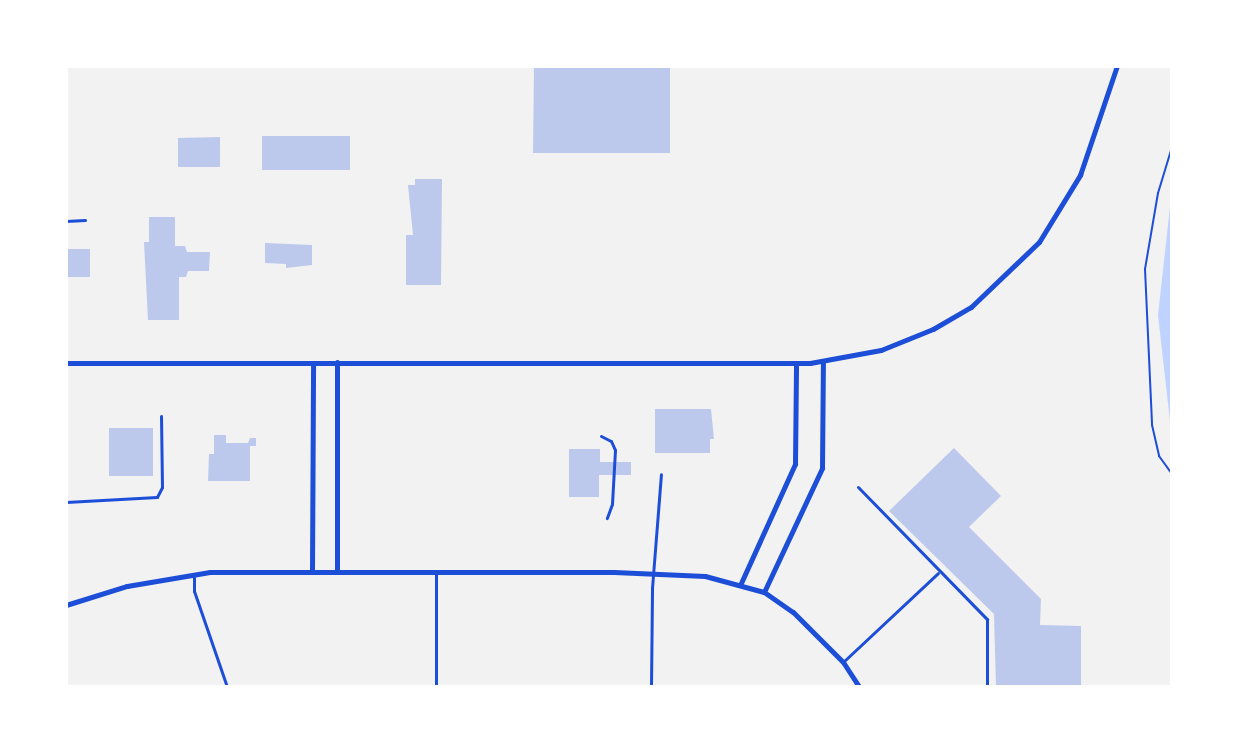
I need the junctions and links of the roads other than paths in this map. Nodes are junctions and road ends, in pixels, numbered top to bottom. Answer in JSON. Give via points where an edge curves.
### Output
{"nodes":[{"id":1,"x":1117,"y":66,"type":"edge"},
{"id":2,"x":85,"y":220,"type":"dead end"},
{"id":3,"x":66,"y":221,"type":"edge"},
{"id":4,"x":823,"y":361,"type":"junction"},
{"id":5,"x":337,"y":362,"type":"junction"},
{"id":6,"x":66,"y":363,"type":"edge"},
{"id":7,"x":313,"y":363,"type":"junction"},
{"id":8,"x":796,"y":363,"type":"junction"},
{"id":9,"x":161,"y":416,"type":"dead end"},
{"id":10,"x":601,"y":436,"type":"dead end"},
{"id":11,"x":661,"y":474,"type":"dead end"},
{"id":12,"x":858,"y":487,"type":"dead end"},
{"id":13,"x":66,"y":502,"type":"edge"},
{"id":14,"x":607,"y":518,"type":"dead end"},
{"id":15,"x":312,"y":571,"type":"junction"},
{"id":16,"x":337,"y":571,"type":"junction"},
{"id":17,"x":436,"y":571,"type":"junction"},
{"id":18,"x":655,"y":572,"type":"junction"},
{"id":19,"x":938,"y":573,"type":"junction"},
{"id":20,"x":194,"y":574,"type":"junction"},
{"id":21,"x":741,"y":583,"type":"junction"},
{"id":22,"x":764,"y":592,"type":"junction"},
{"id":23,"x":66,"y":605,"type":"edge"},
{"id":24,"x":843,"y":662,"type":"junction"},
{"id":25,"x":227,"y":687,"type":"edge"},
{"id":26,"x":436,"y":687,"type":"edge"},
{"id":27,"x":651,"y":687,"type":"edge"},
{"id":28,"x":859,"y":687,"type":"edge"},
{"id":29,"x":987,"y":687,"type":"edge"}],
"edges":[{"from":1,"to":4,"type":"street","via":[[1080,175],[1039,242],[1004,279],[971,307],[933,329],[881,350]]},
{"from":2,"to":3,"type":"lane"},
{"from":4,"to":8,"type":"street"},
{"from":4,"to":22,"type":"street","via":[[822,468]]},
{"from":5,"to":7,"type":"street"},
{"from":5,"to":8,"type":"street"},
{"from":5,"to":16,"type":"street"},
{"from":6,"to":7,"type":"street"},
{"from":7,"to":15,"type":"street"},
{"from":8,"to":21,"type":"street","via":[[795,464]]},
{"from":9,"to":13,"type":"lane","via":[[162,487],[157,497]]},
{"from":10,"to":14,"type":"lane","via":[[615,450],[612,504]]},
{"from":11,"to":18,"type":"lane"},
{"from":12,"to":19,"type":"lane"},
{"from":15,"to":16,"type":"street"},
{"from":15,"to":20,"type":"street"},
{"from":16,"to":17,"type":"street"},
{"from":17,"to":18,"type":"street"},
{"from":17,"to":26,"type":"lane"},
{"from":18,"to":21,"type":"street"},
{"from":18,"to":27,"type":"lane"},
{"from":19,"to":24,"type":"lane"},
{"from":19,"to":29,"type":"lane","via":[[987,619]]},
{"from":20,"to":23,"type":"street","via":[[127,586]]},
{"from":20,"to":25,"type":"lane","via":[[194,591]]},
{"from":21,"to":22,"type":"street"},
{"from":22,"to":24,"type":"street","via":[[809,626]]},
{"from":24,"to":28,"type":"street"}]}
